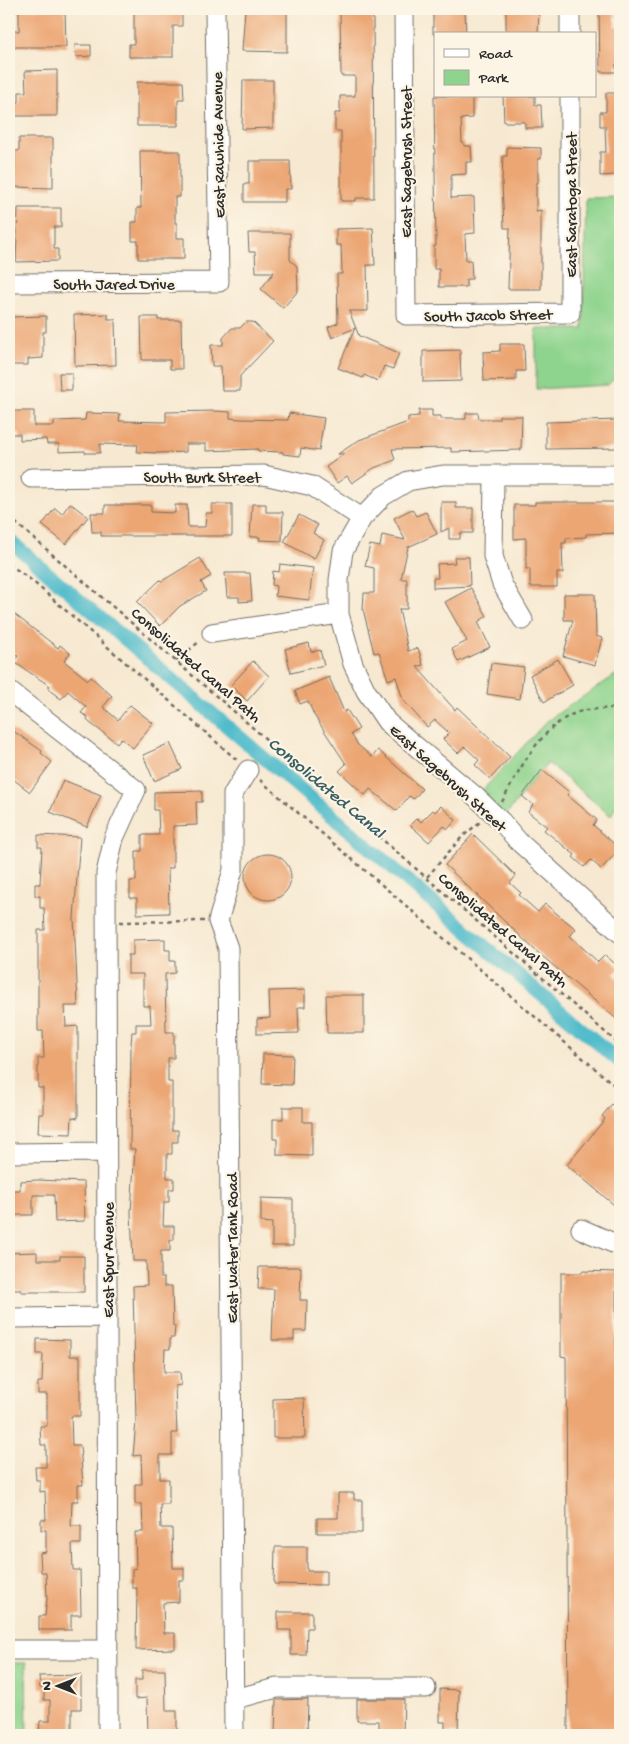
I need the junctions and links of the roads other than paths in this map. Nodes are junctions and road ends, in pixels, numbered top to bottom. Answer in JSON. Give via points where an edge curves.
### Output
{"nodes":[{"id":1,"x":215,"y":9,"type":"edge"},
{"id":2,"x":404,"y":9,"type":"edge"},
{"id":3,"x":570,"y":9,"type":"edge"},
{"id":4,"x":570,"y":32,"type":"edge"},
{"id":5,"x":570,"y":98,"type":"edge"},
{"id":6,"x":219,"y":282,"type":"joint"},
{"id":7,"x":9,"y":283,"type":"edge"},
{"id":8,"x":570,"y":313,"type":"joint"},
{"id":9,"x":406,"y":315,"type":"joint"},
{"id":10,"x":620,"y":475,"type":"edge"},
{"id":11,"x":494,"y":476,"type":"junction"},
{"id":12,"x":31,"y":478,"type":"dead end"},
{"id":13,"x":362,"y":518,"type":"junction"},
{"id":14,"x":339,"y":614,"type":"junction"},
{"id":15,"x":522,"y":620,"type":"dead end"},
{"id":16,"x":212,"y":632,"type":"road end"},
{"id":17,"x":9,"y":691,"type":"edge"},
{"id":18,"x":248,"y":770,"type":"road end"},
{"id":19,"x":620,"y":933,"type":"edge"},
{"id":20,"x":106,"y":1152,"type":"junction"},
{"id":21,"x":9,"y":1153,"type":"edge"},
{"id":22,"x":581,"y":1229,"type":"dead end"},
{"id":23,"x":620,"y":1246,"type":"edge"},
{"id":24,"x":107,"y":1317,"type":"junction"},
{"id":25,"x":9,"y":1318,"type":"edge"},
{"id":26,"x":9,"y":1650,"type":"edge"},
{"id":27,"x":107,"y":1650,"type":"junction"},
{"id":28,"x":426,"y":1688,"type":"dead end"},
{"id":29,"x":234,"y":1699,"type":"junction"},
{"id":30,"x":108,"y":1735,"type":"edge"},
{"id":31,"x":234,"y":1735,"type":"edge"}],
"edges":[{"from":1,"to":6,"type":"street","name":"East Rawhide Avenue"},
{"from":2,"to":9,"type":"street","name":"East Sagebrush Street"},
{"from":3,"to":4,"type":"street"},
{"from":5,"to":8,"type":"street","name":"East Saratoga Street"},
{"from":6,"to":7,"type":"street","name":"South Jared Drive"},
{"from":8,"to":9,"type":"street","name":"South Jacob Street"},
{"from":10,"to":11,"type":"street"},
{"from":11,"to":13,"type":"street","via":[[443,475],[408,481],[383,496]]},
{"from":11,"to":15,"type":"street","via":[[493,556],[502,584]]},
{"from":12,"to":13,"type":"street","name":"South Burk Street","via":[[264,475],[312,486]]},
{"from":13,"to":14,"type":"street","via":[[344,551],[339,580]]},
{"from":14,"to":16,"type":"street"},
{"from":14,"to":19,"type":"street","name":"East Sagebrush Street","via":[[353,664],[387,722],[492,813],[518,841]]},
{"from":17,"to":20,"type":"street","name":"East Spur Avenue","via":[[136,790],[114,838],[106,873]]},
{"from":18,"to":29,"type":"street","name":"East Water Tank Road","via":[[233,794],[233,870],[218,921],[228,948]]},
{"from":20,"to":21,"type":"street"},
{"from":20,"to":24,"type":"street","name":"East Spur Avenue"},
{"from":22,"to":23,"type":"street"},
{"from":24,"to":25,"type":"street"},
{"from":24,"to":27,"type":"street","name":"East Spur Avenue"},
{"from":26,"to":27,"type":"street"},
{"from":27,"to":30,"type":"street","name":"East Spur Avenue"},
{"from":28,"to":29,"type":"street","via":[[277,1688]]},
{"from":29,"to":31,"type":"street","name":"East Water Tank Road"}]}
